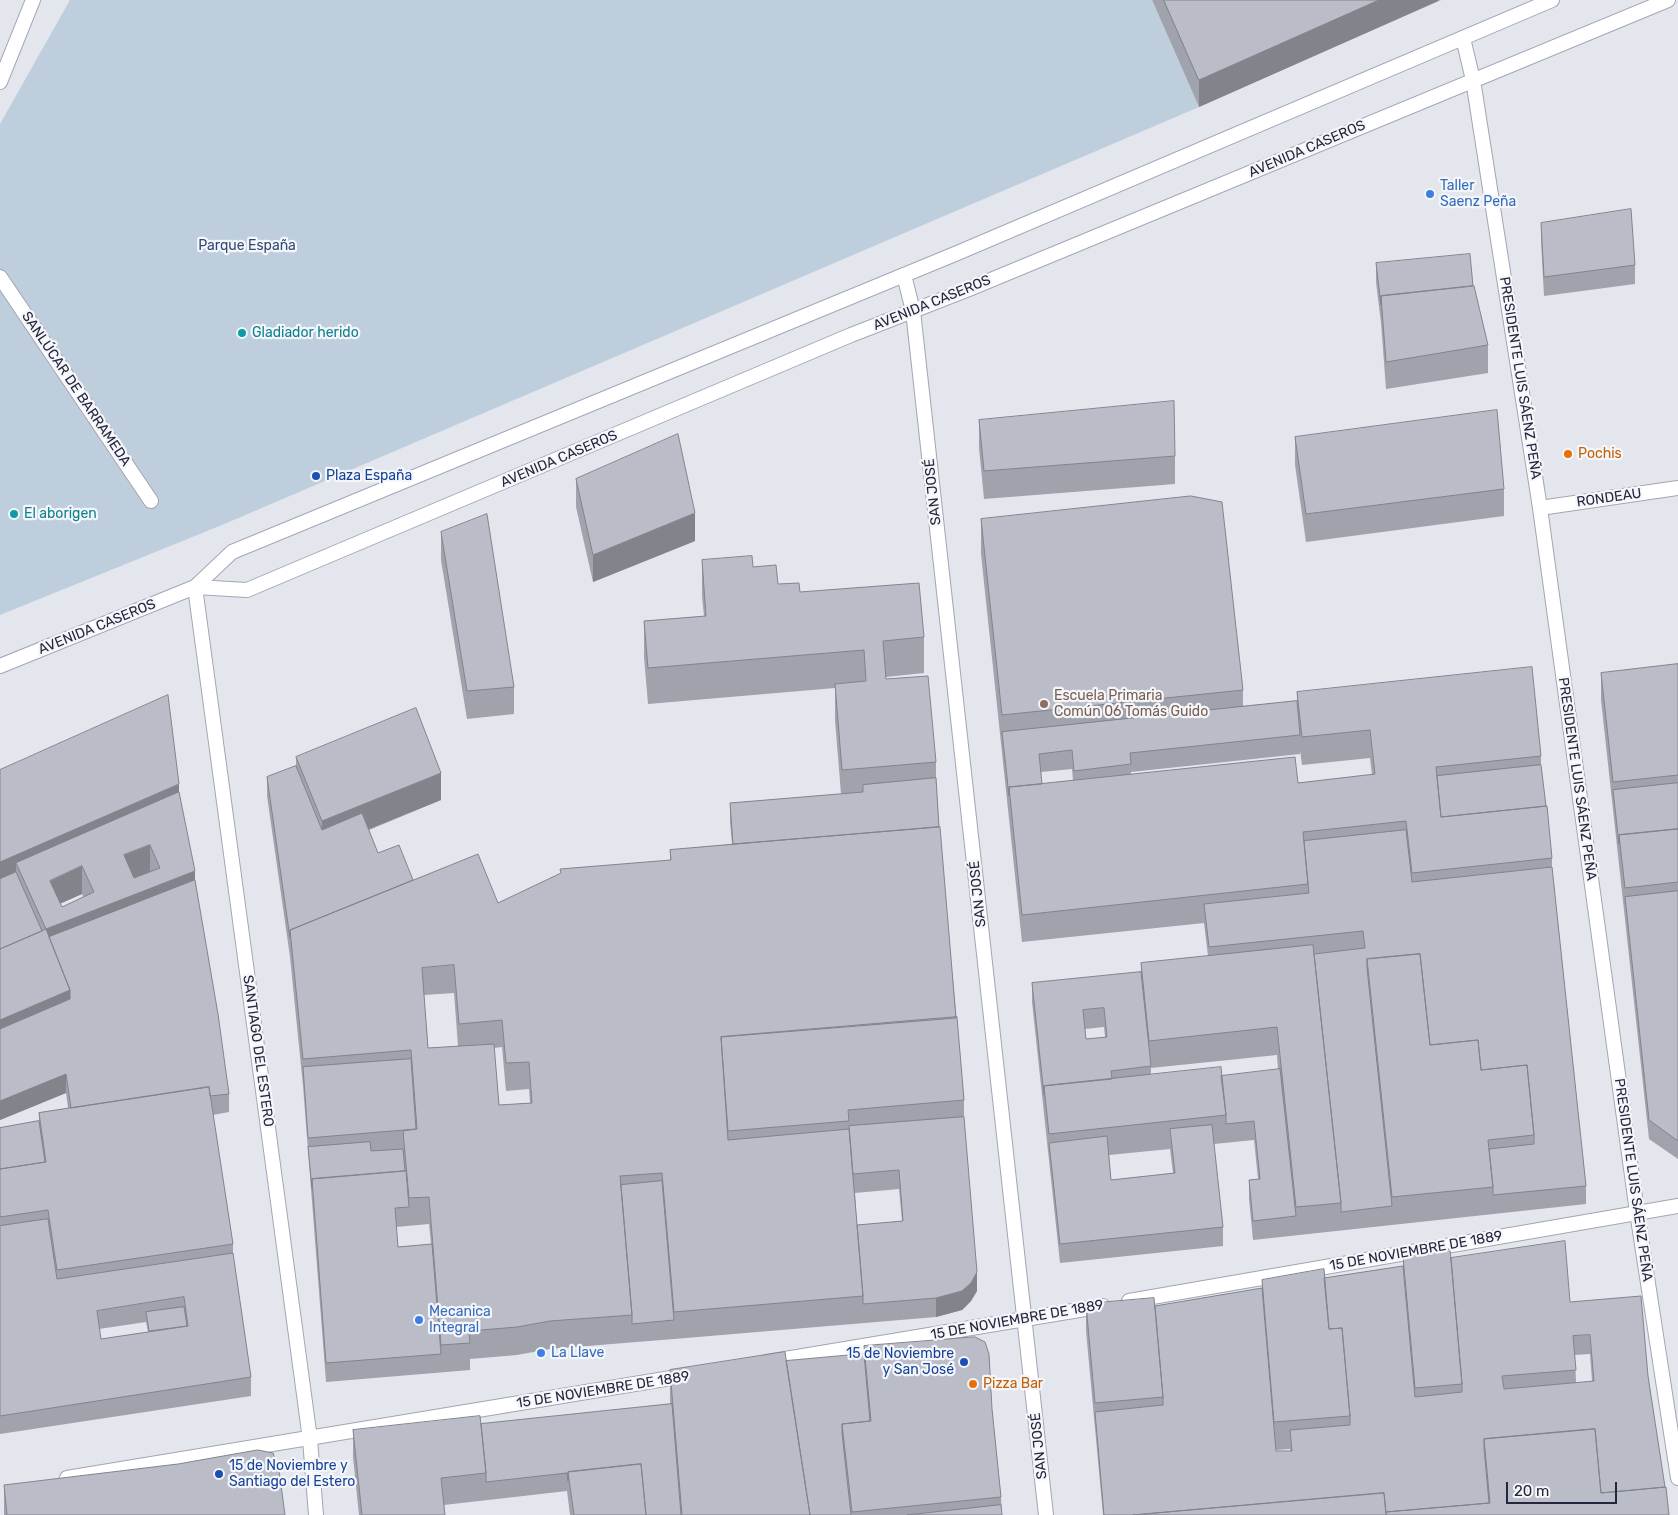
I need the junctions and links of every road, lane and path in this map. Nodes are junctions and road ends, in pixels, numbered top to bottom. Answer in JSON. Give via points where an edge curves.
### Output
{"nodes":[{"id":1,"x":34,"y":0,"type":"edge"},
{"id":2,"x":1552,"y":0,"type":"edge"},
{"id":3,"x":1668,"y":0,"type":"edge"},
{"id":4,"x":1464,"y":38,"type":"junction"},
{"id":5,"x":1473,"y":80,"type":"junction"},
{"id":6,"x":0,"y":82,"type":"edge"},
{"id":7,"x":904,"y":275,"type":"junction"},
{"id":8,"x":0,"y":276,"type":"edge"},
{"id":9,"x":913,"y":311,"type":"junction"},
{"id":10,"x":1678,"y":488,"type":"edge"},
{"id":11,"x":152,"y":502,"type":"dead end"},
{"id":12,"x":1540,"y":508,"type":"junction"},
{"id":13,"x":195,"y":587,"type":"junction"},
{"id":14,"x":0,"y":666,"type":"edge"},
{"id":15,"x":1678,"y":1206,"type":"edge"},
{"id":16,"x":1637,"y":1212,"type":"junction"},
{"id":17,"x":1025,"y":1320,"type":"junction"},
{"id":18,"x":753,"y":1365,"type":"edge"},
{"id":19,"x":704,"y":1373,"type":"edge"},
{"id":20,"x":310,"y":1439,"type":"junction"},
{"id":21,"x":1678,"y":1478,"type":"edge"},
{"id":22,"x":49,"y":1481,"type":"edge"},
{"id":23,"x":316,"y":1515,"type":"edge"},
{"id":24,"x":1046,"y":1515,"type":"edge"}],
"edges":[{"from":1,"to":6,"type":"street"},
{"from":2,"to":4,"type":"street","name":"AVENIDA CASEROS"},
{"from":3,"to":5,"type":"street","name":"AVENIDA CASEROS"},
{"from":4,"to":5,"type":"street","name":"PRESIDENTE LUIS SÁENZ PEÑA"},
{"from":4,"to":7,"type":"street","name":"AVENIDA CASEROS"},
{"from":5,"to":9,"type":"street","name":"AVENIDA CASEROS"},
{"from":5,"to":12,"type":"street","name":"PRESIDENTE LUIS SÁENZ PEÑA"},
{"from":7,"to":9,"type":"street","name":"SAN JOSÉ"},
{"from":7,"to":13,"type":"street","name":"AVENIDA CASEROS","via":[[232,552]]},
{"from":8,"to":11,"type":"street","name":"SANLÚCAR DE BARRAMEDA"},
{"from":9,"to":13,"type":"street","name":"AVENIDA CASEROS","via":[[247,590]]},
{"from":9,"to":17,"type":"street","name":"SAN JOSÉ"},
{"from":10,"to":12,"type":"street","name":"RONDEAU"},
{"from":12,"to":16,"type":"street","name":"PRESIDENTE LUIS SÁENZ PEÑA"},
{"from":13,"to":14,"type":"street","name":"AVENIDA CASEROS"},
{"from":13,"to":20,"type":"street","name":"SANTIAGO DEL ESTERO"},
{"from":15,"to":16,"type":"street","name":"15 DE NOVIEMBRE DE 1889"},
{"from":16,"to":17,"type":"street","name":"15 DE NOVIEMBRE DE 1889"},
{"from":16,"to":21,"type":"street","name":"PRESIDENTE LUIS SÁENZ PEÑA"},
{"from":17,"to":18,"type":"street","name":"15 DE NOVIEMBRE DE 1889"},
{"from":17,"to":24,"type":"street","name":"SAN JOSÉ"},
{"from":19,"to":20,"type":"street","name":"15 DE NOVIEMBRE DE 1889"},
{"from":20,"to":22,"type":"street","name":"15 DE NOVIEMBRE DE 1889"},
{"from":20,"to":23,"type":"street","name":"SANTIAGO DEL ESTERO"}]}
